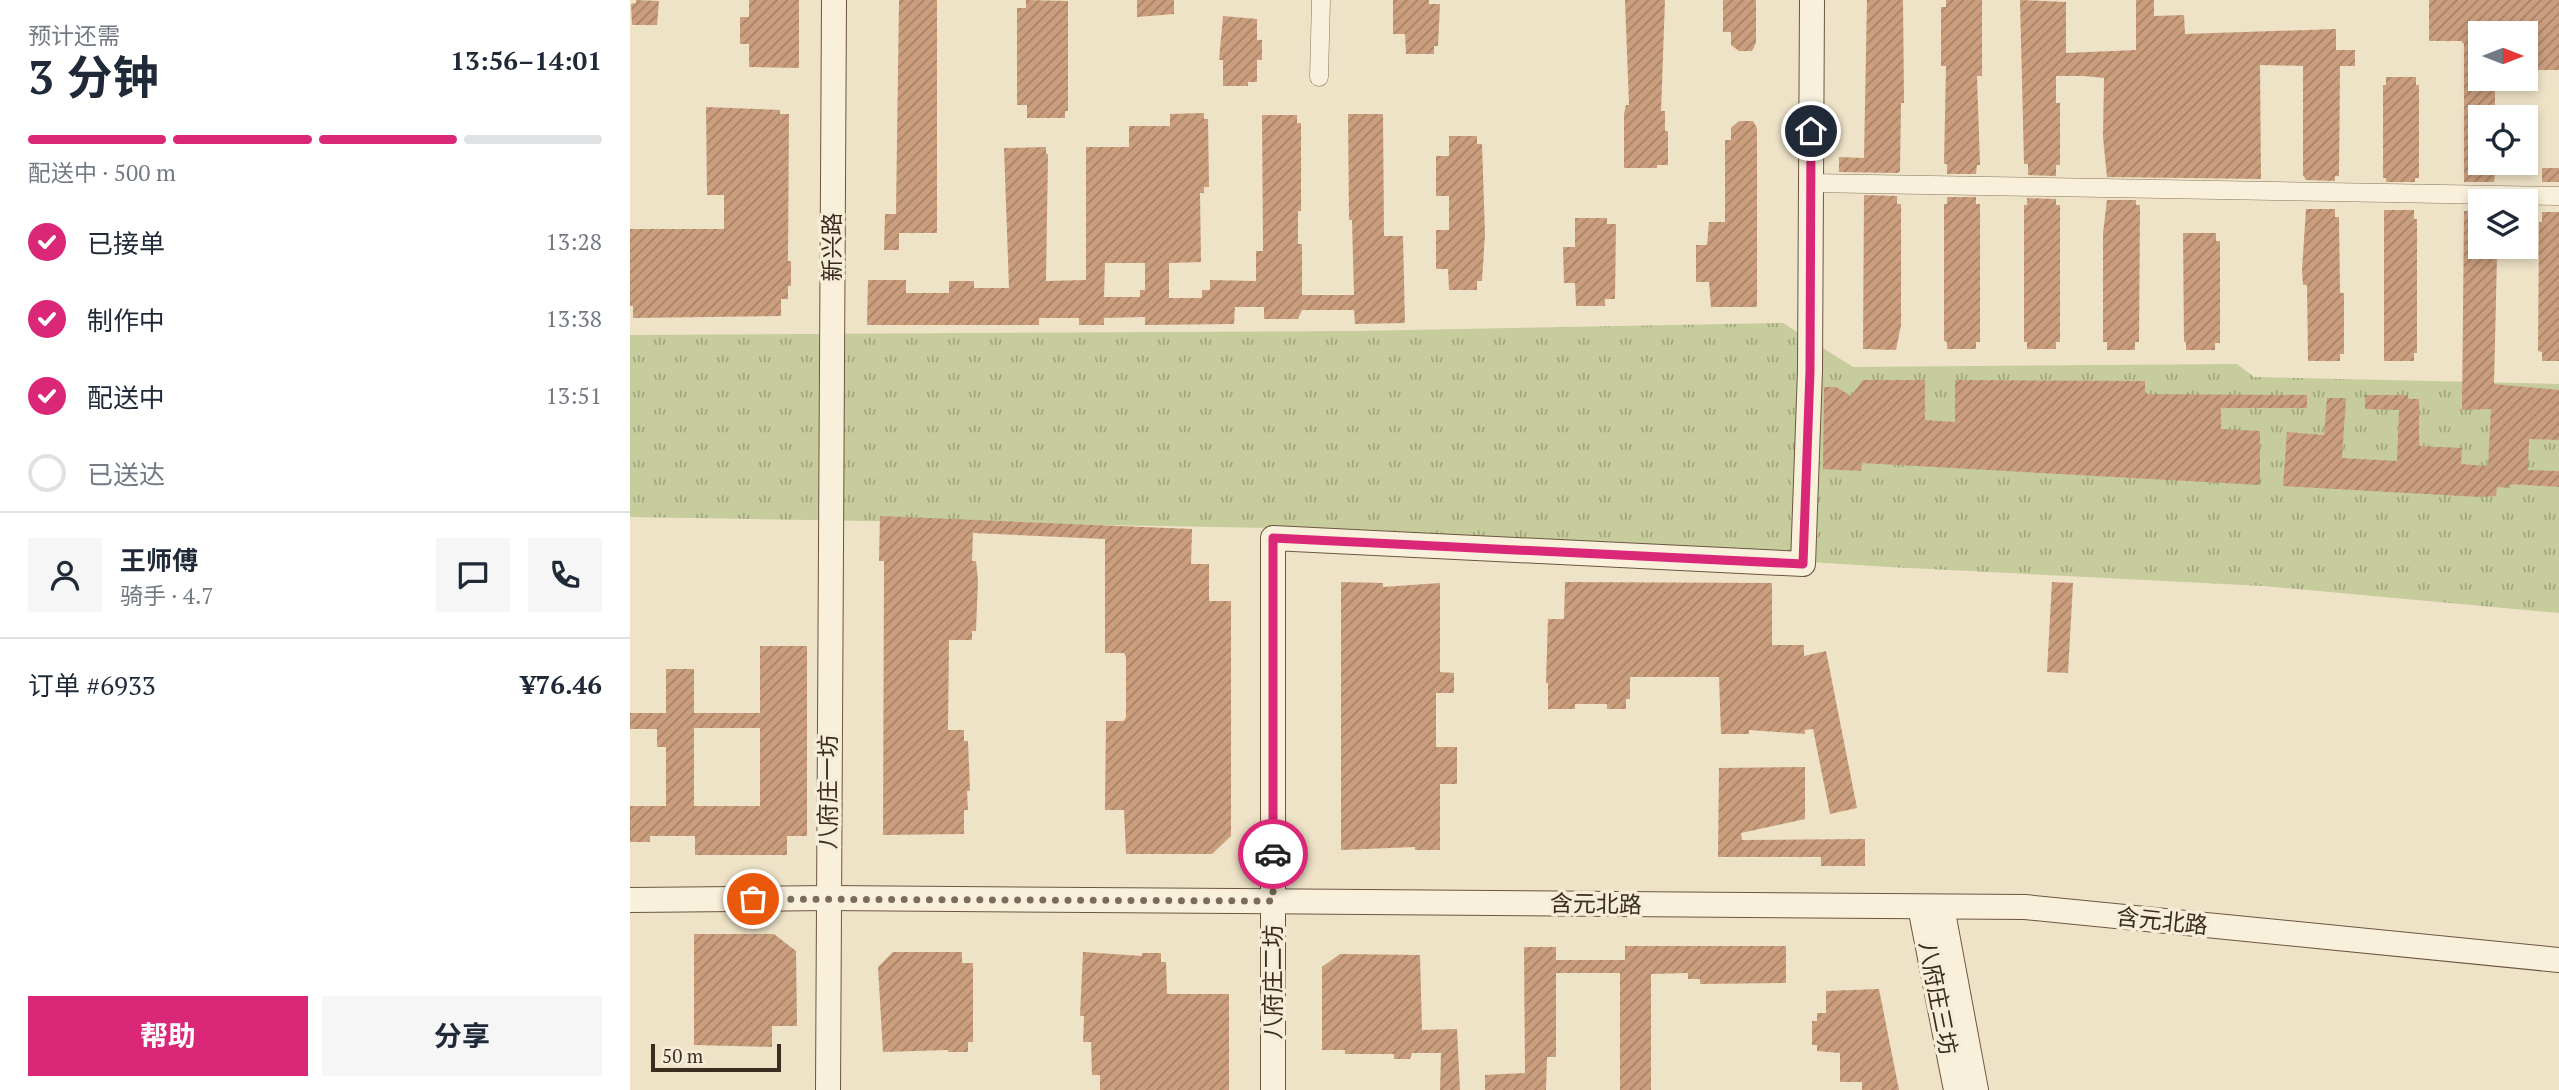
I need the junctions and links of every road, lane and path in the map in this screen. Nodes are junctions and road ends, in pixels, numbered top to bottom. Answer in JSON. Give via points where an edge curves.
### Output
{"nodes":[{"id":1,"x":834,"y":0,"type":"edge"},
{"id":2,"x":1321,"y":0,"type":"edge"},
{"id":3,"x":1812,"y":0,"type":"edge"},
{"id":4,"x":1319,"y":77,"type":"dead end"},
{"id":5,"x":1811,"y":183,"type":"junction"},
{"id":6,"x":2559,"y":196,"type":"edge"},
{"id":7,"x":830,"y":493,"type":"joint"},
{"id":8,"x":827,"y":898,"type":"junction"},
{"id":9,"x":630,"y":900,"type":"edge"},
{"id":10,"x":1273,"y":901,"type":"junction"},
{"id":11,"x":1931,"y":907,"type":"junction"},
{"id":12,"x":2559,"y":960,"type":"edge"},
{"id":13,"x":828,"y":1090,"type":"edge"},
{"id":14,"x":1273,"y":1090,"type":"edge"},
{"id":15,"x":1956,"y":1090,"type":"edge"},
{"id":16,"x":1976,"y":1090,"type":"edge"}],
"edges":[{"from":1,"to":7,"type":"street","name":"新兴路"},
{"from":2,"to":4,"type":"street"},
{"from":3,"to":5,"type":"street"},
{"from":5,"to":6,"type":"street"},
{"from":5,"to":10,"type":"street","name":"八府庄二坊","via":[[1803,564],[1273,538]]},
{"from":7,"to":8,"type":"street","name":"八府庄一坊"},
{"from":8,"to":9,"type":"street","name":"含元北路"},
{"from":8,"to":10,"type":"street","name":"含元北路"},
{"from":8,"to":13,"type":"street","name":"八府庄一坊"},
{"from":10,"to":11,"type":"street","name":"含元北路"},
{"from":10,"to":14,"type":"street","name":"八府庄二坊"},
{"from":11,"to":12,"type":"street","name":"含元北路","via":[[2025,907]]},
{"from":11,"to":15,"type":"street","name":"八府庄三坊"},
{"from":11,"to":16,"type":"street","name":"八府庄三坊"}]}
